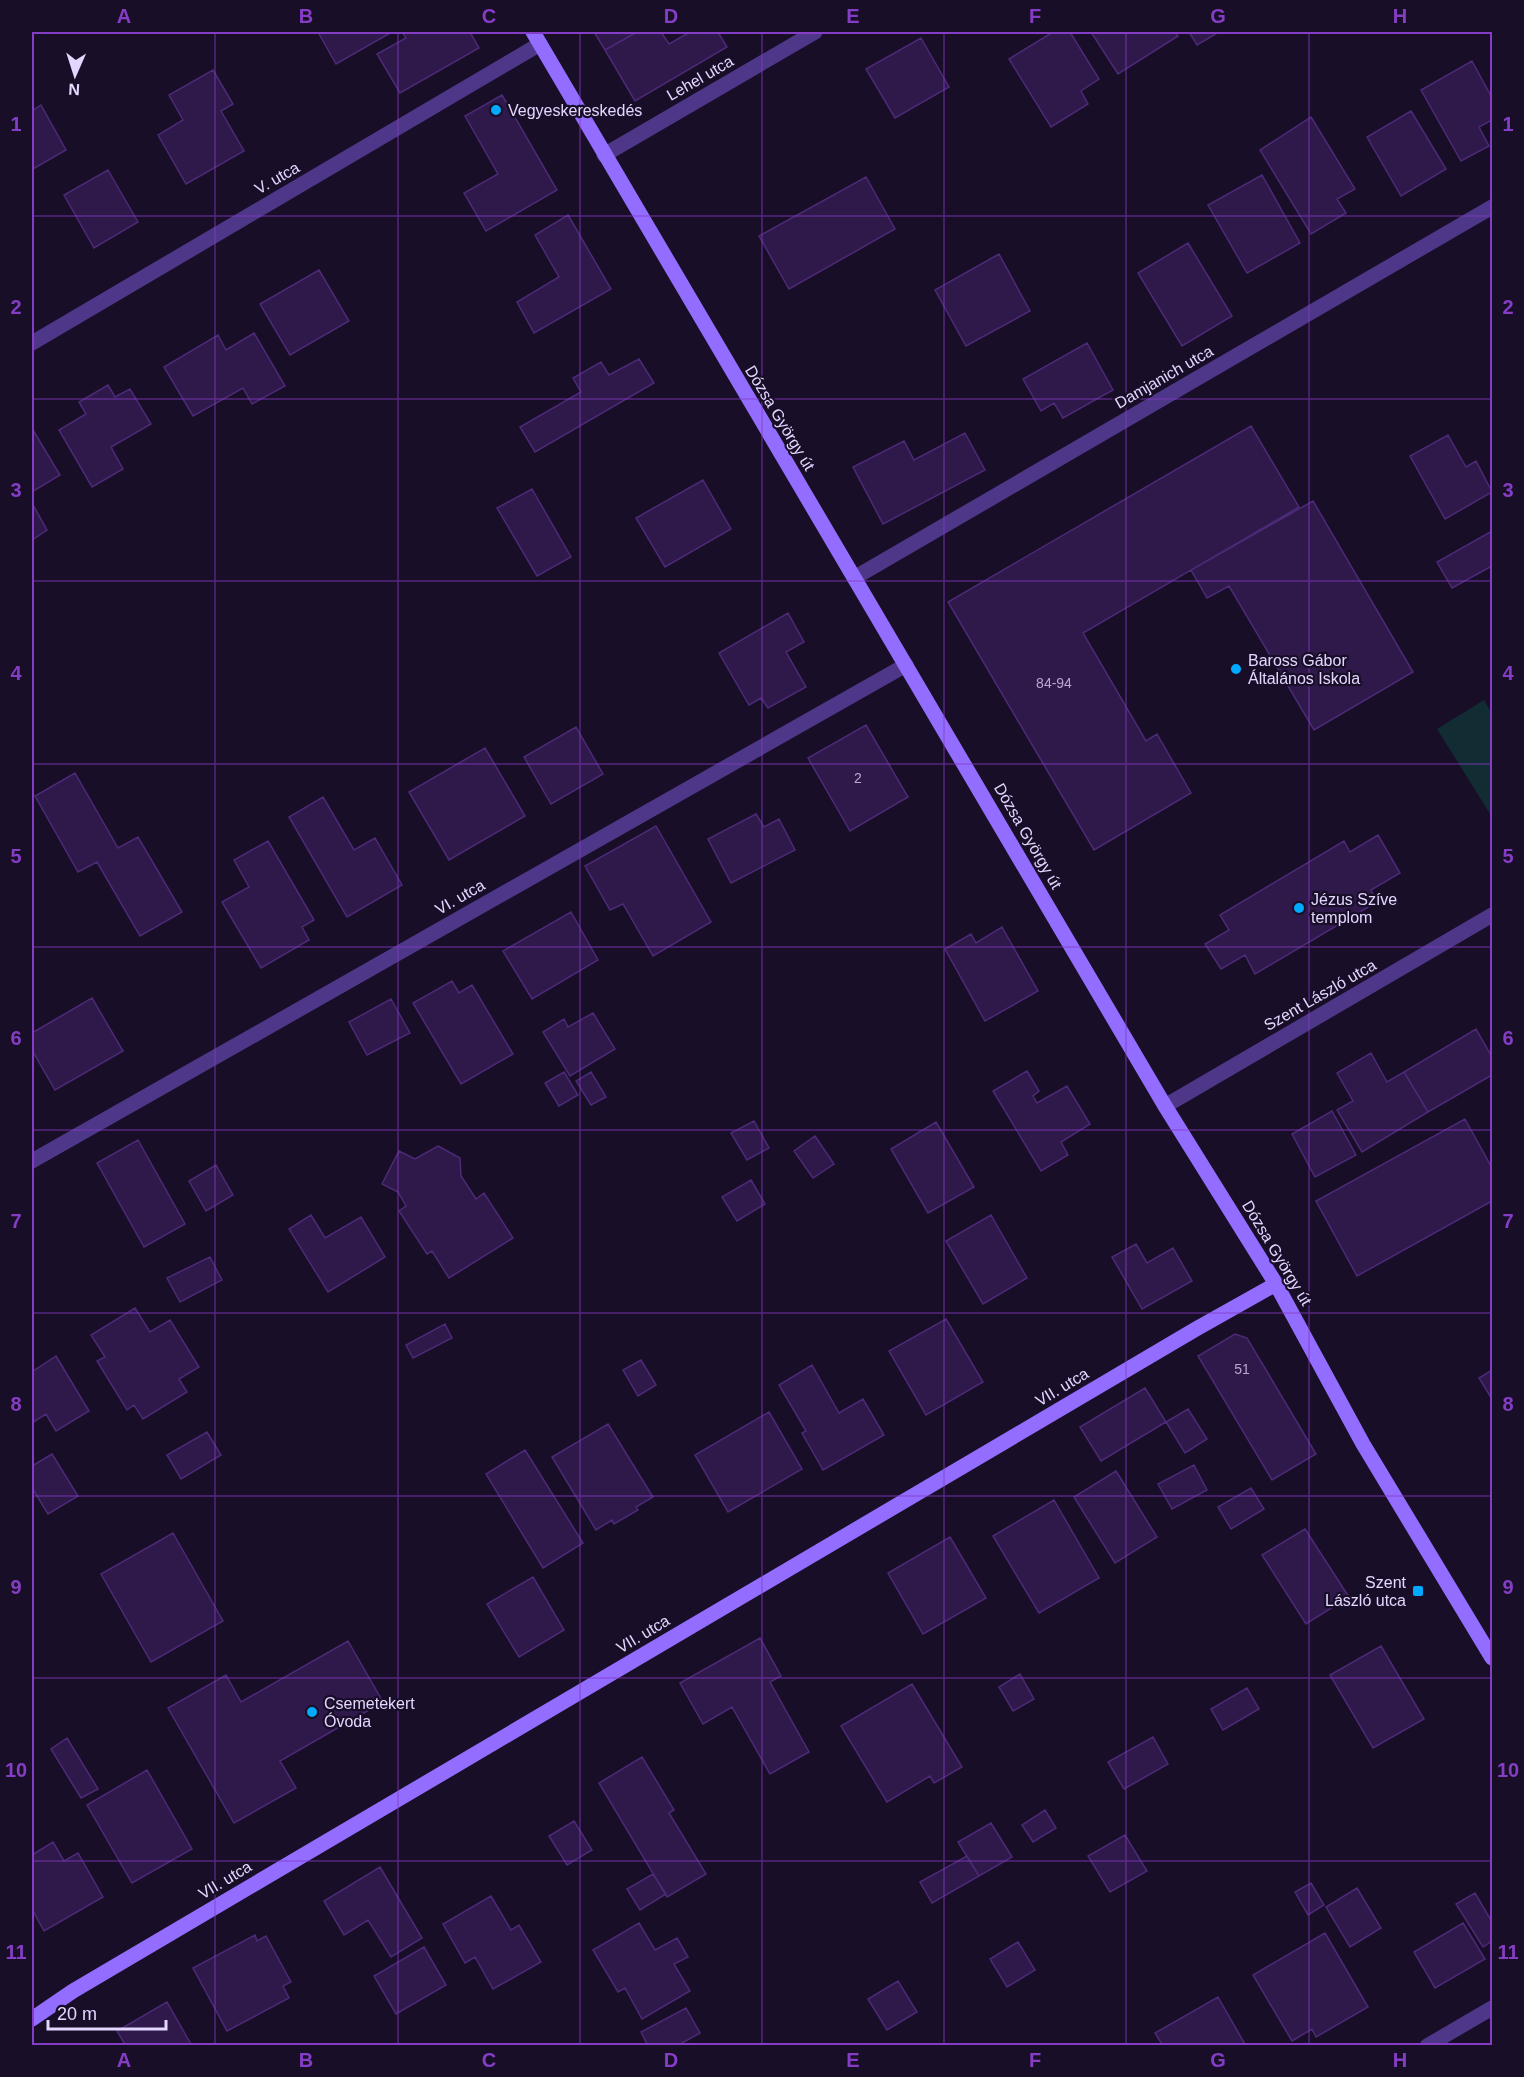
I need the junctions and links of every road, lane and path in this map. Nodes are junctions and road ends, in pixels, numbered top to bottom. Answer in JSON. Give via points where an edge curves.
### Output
{"nodes":[{"id":1,"x":815,"y":32,"type":"edge"},
{"id":2,"x":537,"y":38,"type":"edge"},
{"id":3,"x":604,"y":155,"type":"junction"},
{"id":4,"x":1492,"y":207,"type":"edge"},
{"id":5,"x":32,"y":343,"type":"edge"},
{"id":6,"x":854,"y":578,"type":"junction"},
{"id":7,"x":906,"y":665,"type":"junction"},
{"id":8,"x":1492,"y":915,"type":"edge"},
{"id":9,"x":1165,"y":1106,"type":"junction"},
{"id":10,"x":32,"y":1161,"type":"edge"},
{"id":11,"x":1276,"y":1284,"type":"junction"},
{"id":12,"x":1488,"y":1639,"type":"edge"},
{"id":13,"x":1492,"y":1658,"type":"edge"},
{"id":14,"x":1492,"y":2008,"type":"edge"},
{"id":15,"x":32,"y":2019,"type":"edge"},
{"id":16,"x":1426,"y":2046,"type":"edge"}],
"edges":[{"from":1,"to":3,"type":"street","name":"Lehel utca"},
{"from":2,"to":3,"type":"street","name":"Dózsa György út"},
{"from":2,"to":5,"type":"street","name":"V. utca"},
{"from":3,"to":6,"type":"street","name":"Dózsa György út"},
{"from":4,"to":6,"type":"street","name":"Damjanich utca"},
{"from":6,"to":7,"type":"street","name":"Dózsa György út"},
{"from":7,"to":9,"type":"street","name":"Dózsa György út"},
{"from":7,"to":10,"type":"street","name":"VI. utca"},
{"from":8,"to":9,"type":"street","name":"Szent László utca"},
{"from":9,"to":11,"type":"street","name":"Dózsa György út"},
{"from":11,"to":12,"type":"street","name":"Dózsa György út","via":[[1363,1444]]},
{"from":11,"to":15,"type":"street","name":"VII. utca","via":[[83,1985]]},
{"from":12,"to":13,"type":"street","name":"Dózsa György út"},
{"from":14,"to":16,"type":"street"}]}
